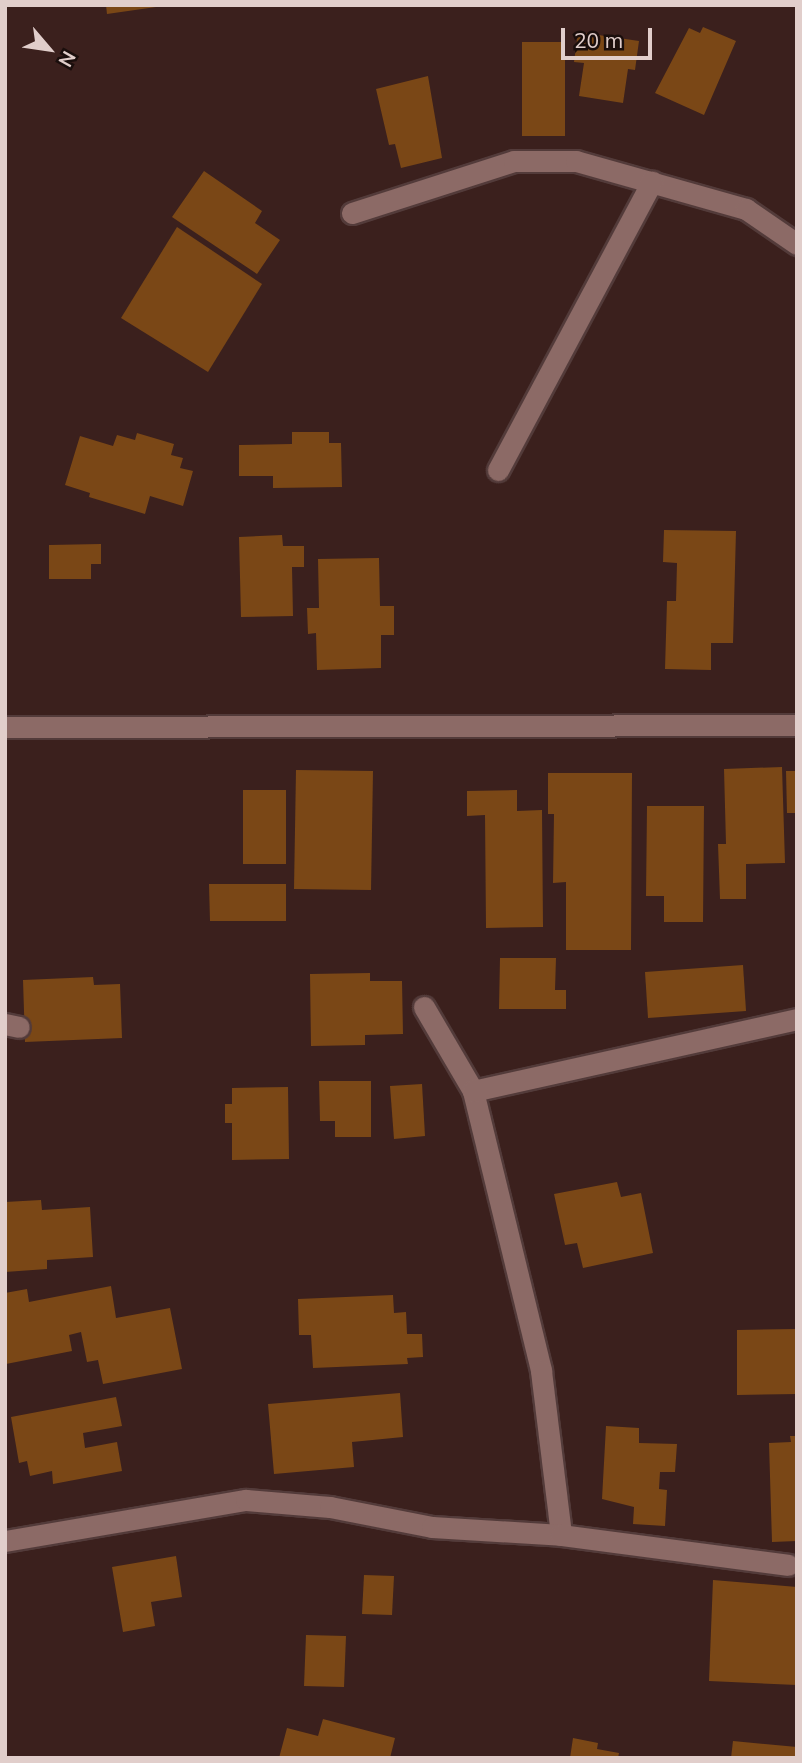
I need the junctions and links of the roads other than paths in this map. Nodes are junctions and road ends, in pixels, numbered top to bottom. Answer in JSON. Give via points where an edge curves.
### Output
{"nodes":[{"id":1,"x":652,"y":181,"type":"junction"},
{"id":2,"x":352,"y":213,"type":"dead end"},
{"id":3,"x":797,"y":244,"type":"edge"},
{"id":4,"x":498,"y":470,"type":"dead end"},
{"id":5,"x":797,"y":725,"type":"edge"},
{"id":6,"x":5,"y":727,"type":"edge"},
{"id":7,"x":424,"y":1007,"type":"dead end"},
{"id":8,"x":797,"y":1019,"type":"edge"},
{"id":9,"x":473,"y":1091,"type":"junction"},
{"id":10,"x":561,"y":1535,"type":"junction"},
{"id":11,"x":5,"y":1541,"type":"edge"},
{"id":12,"x":788,"y":1565,"type":"dead end"}],
"edges":[{"from":1,"to":2,"type":"street","via":[[576,161],[514,161]]},
{"from":1,"to":3,"type":"street","via":[[746,209]]},
{"from":1,"to":4,"type":"street"},
{"from":5,"to":6,"type":"street"},
{"from":7,"to":9,"type":"street"},
{"from":8,"to":9,"type":"street"},
{"from":9,"to":10,"type":"street","via":[[541,1371]]},
{"from":10,"to":11,"type":"street","via":[[432,1527],[330,1507],[246,1500]]},
{"from":10,"to":12,"type":"street"}]}
